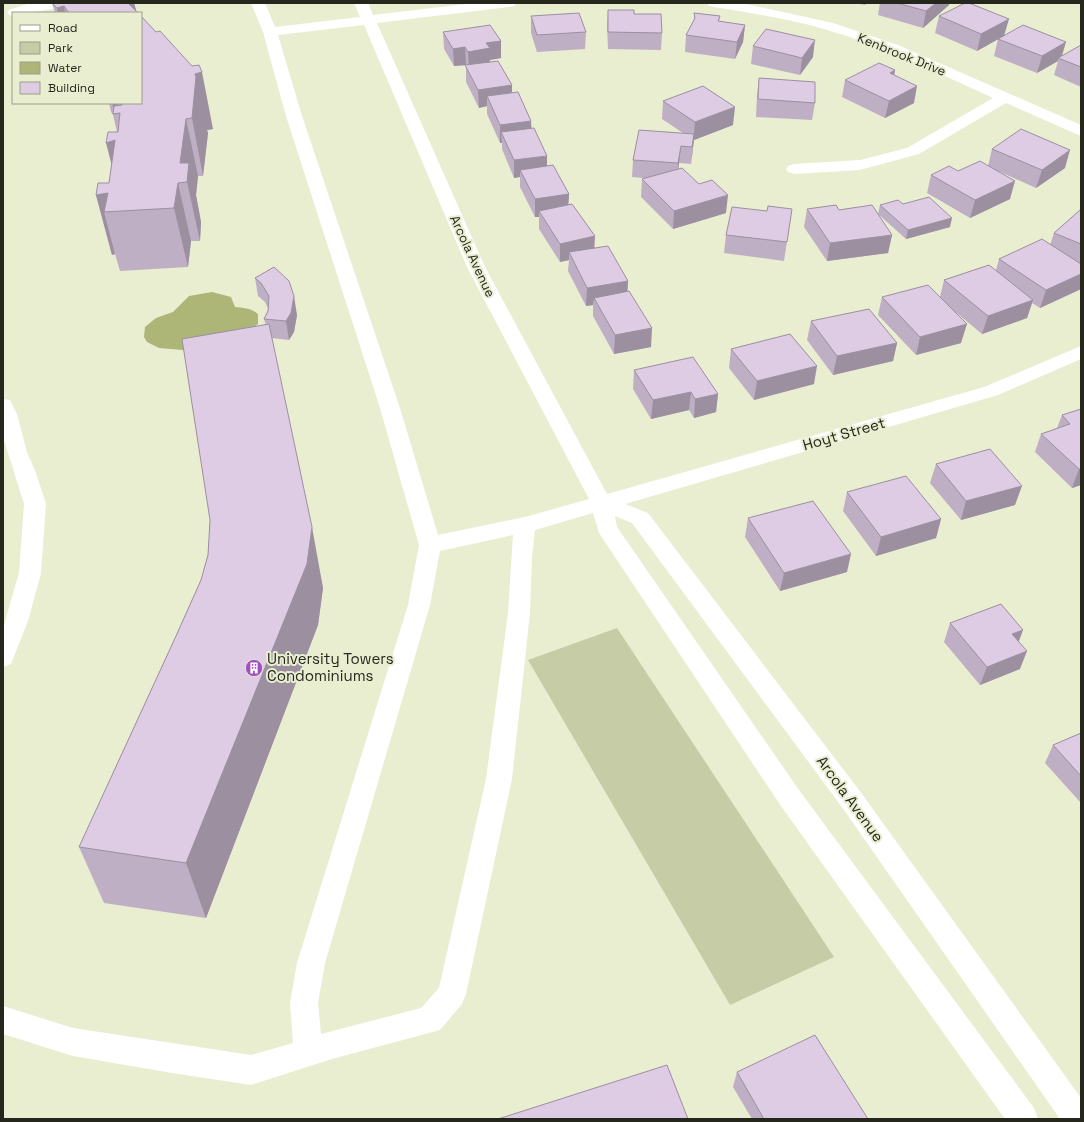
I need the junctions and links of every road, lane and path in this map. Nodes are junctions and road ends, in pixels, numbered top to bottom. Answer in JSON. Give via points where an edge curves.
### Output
{"nodes":[{"id":1,"x":258,"y":3,"type":"edge"},
{"id":2,"x":361,"y":3,"type":"edge"},
{"id":3,"x":509,"y":3,"type":"edge"},
{"id":4,"x":714,"y":3,"type":"edge"},
{"id":5,"x":71,"y":6,"type":"edge"},
{"id":6,"x":16,"y":12,"type":"edge"},
{"id":7,"x":12,"y":14,"type":"edge"},
{"id":8,"x":368,"y":21,"type":"junction"},
{"id":9,"x":3,"y":23,"type":"edge"},
{"id":10,"x":270,"y":32,"type":"junction"},
{"id":11,"x":1004,"y":98,"type":"junction"},
{"id":12,"x":1081,"y":131,"type":"edge"},
{"id":13,"x":794,"y":170,"type":"dead end"},
{"id":14,"x":1079,"y":356,"type":"edge"},
{"id":15,"x":3,"y":405,"type":"edge"},
{"id":16,"x":602,"y":502,"type":"junction"},
{"id":17,"x":525,"y":525,"type":"junction"},
{"id":18,"x":430,"y":545,"type":"junction"},
{"id":19,"x":10,"y":621,"type":"edge"},
{"id":20,"x":3,"y":658,"type":"edge"},
{"id":21,"x":3,"y":1020,"type":"edge"},
{"id":22,"x":308,"y":1053,"type":"junction"},
{"id":23,"x":1023,"y":1119,"type":"edge"},
{"id":24,"x":1078,"y":1119,"type":"edge"}],
"edges":[{"from":1,"to":10,"type":"street"},
{"from":2,"to":8,"type":"street","name":"Arcola Avenue"},
{"from":3,"to":8,"type":"street"},
{"from":4,"to":11,"type":"street","name":"Kenbrook Drive","via":[[828,26],[893,48]]},
{"from":5,"to":6,"type":"street","via":[[32,7]]},
{"from":7,"to":9,"type":"street"},
{"from":8,"to":10,"type":"street"},
{"from":8,"to":16,"type":"street","name":"Arcola Avenue","via":[[476,267]]},
{"from":10,"to":18,"type":"street","via":[[294,116],[390,408]]},
{"from":11,"to":12,"type":"street","name":"Kenbrook Drive"},
{"from":11,"to":13,"type":"street","via":[[913,151],[860,165]]},
{"from":14,"to":16,"type":"street","name":"Hoyt Street","via":[[991,391]]},
{"from":15,"to":19,"type":"street","via":[[35,504],[30,573]]},
{"from":16,"to":17,"type":"street","name":"Hoyt Street"},
{"from":16,"to":23,"type":"street","name":"Arcola Avenue","via":[[607,528],[786,791]]},
{"from":16,"to":24,"type":"street","name":"Arcola Avenue","via":[[640,518],[853,802]]},
{"from":17,"to":18,"type":"street","name":"Hoyt Street"},
{"from":17,"to":22,"type":"street","via":[[519,613],[498,779],[452,994],[430,1020]]},
{"from":18,"to":22,"type":"street","via":[[419,605],[311,963],[304,1003]]},
{"from":19,"to":20,"type":"street"},
{"from":21,"to":22,"type":"street","via":[[73,1042],[251,1070]]}]}
